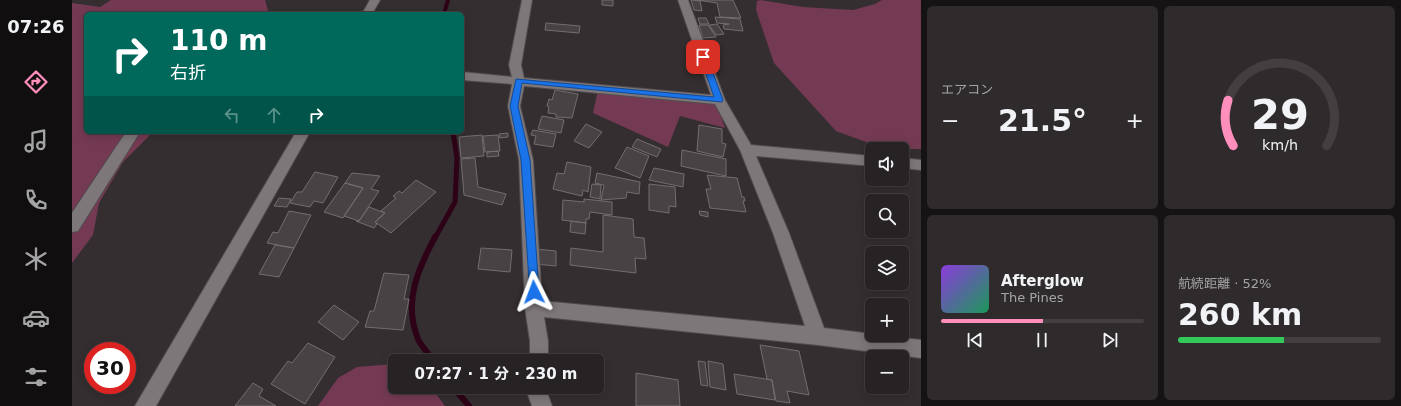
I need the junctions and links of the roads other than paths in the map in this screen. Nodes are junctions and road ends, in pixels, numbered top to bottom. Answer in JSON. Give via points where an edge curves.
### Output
{"nodes":[{"id":1,"x":375,"y":0,"type":"edge"},
{"id":2,"x":527,"y":0,"type":"edge"},
{"id":3,"x":683,"y":0,"type":"edge"},
{"id":4,"x":368,"y":12,"type":"edge"},
{"id":5,"x":464,"y":76,"type":"edge"},
{"id":6,"x":519,"y":81,"type":"junction"},
{"id":7,"x":719,"y":100,"type":"junction"},
{"id":8,"x":132,"y":134,"type":"edge"},
{"id":9,"x":302,"y":134,"type":"edge"},
{"id":10,"x":747,"y":150,"type":"junction"},
{"id":11,"x":865,"y":160,"type":"edge"},
{"id":12,"x":909,"y":164,"type":"edge"},
{"id":13,"x":921,"y":165,"type":"edge"},
{"id":14,"x":72,"y":226,"type":"edge"},
{"id":15,"x":534,"y":308,"type":"junction"},
{"id":16,"x":818,"y":336,"type":"junction"},
{"id":17,"x":921,"y":349,"type":"edge"},
{"id":18,"x":539,"y":354,"type":"edge"},
{"id":19,"x":538,"y":394,"type":"edge"},
{"id":20,"x":145,"y":406,"type":"edge"},
{"id":21,"x":542,"y":406,"type":"edge"}],
"edges":[{"from":1,"to":4,"type":"street"},
{"from":2,"to":6,"type":"street","via":[[515,65]]},
{"from":3,"to":7,"type":"street"},
{"from":5,"to":6,"type":"street"},
{"from":6,"to":7,"type":"street"},
{"from":6,"to":15,"type":"street","via":[[514,106],[526,160]]},
{"from":7,"to":10,"type":"street"},
{"from":8,"to":14,"type":"street"},
{"from":9,"to":20,"type":"street"},
{"from":10,"to":11,"type":"street"},
{"from":10,"to":16,"type":"street","via":[[781,233]]},
{"from":12,"to":13,"type":"street"},
{"from":15,"to":16,"type":"street"},
{"from":15,"to":18,"type":"street"},
{"from":16,"to":17,"type":"street"},
{"from":19,"to":21,"type":"street"}]}
